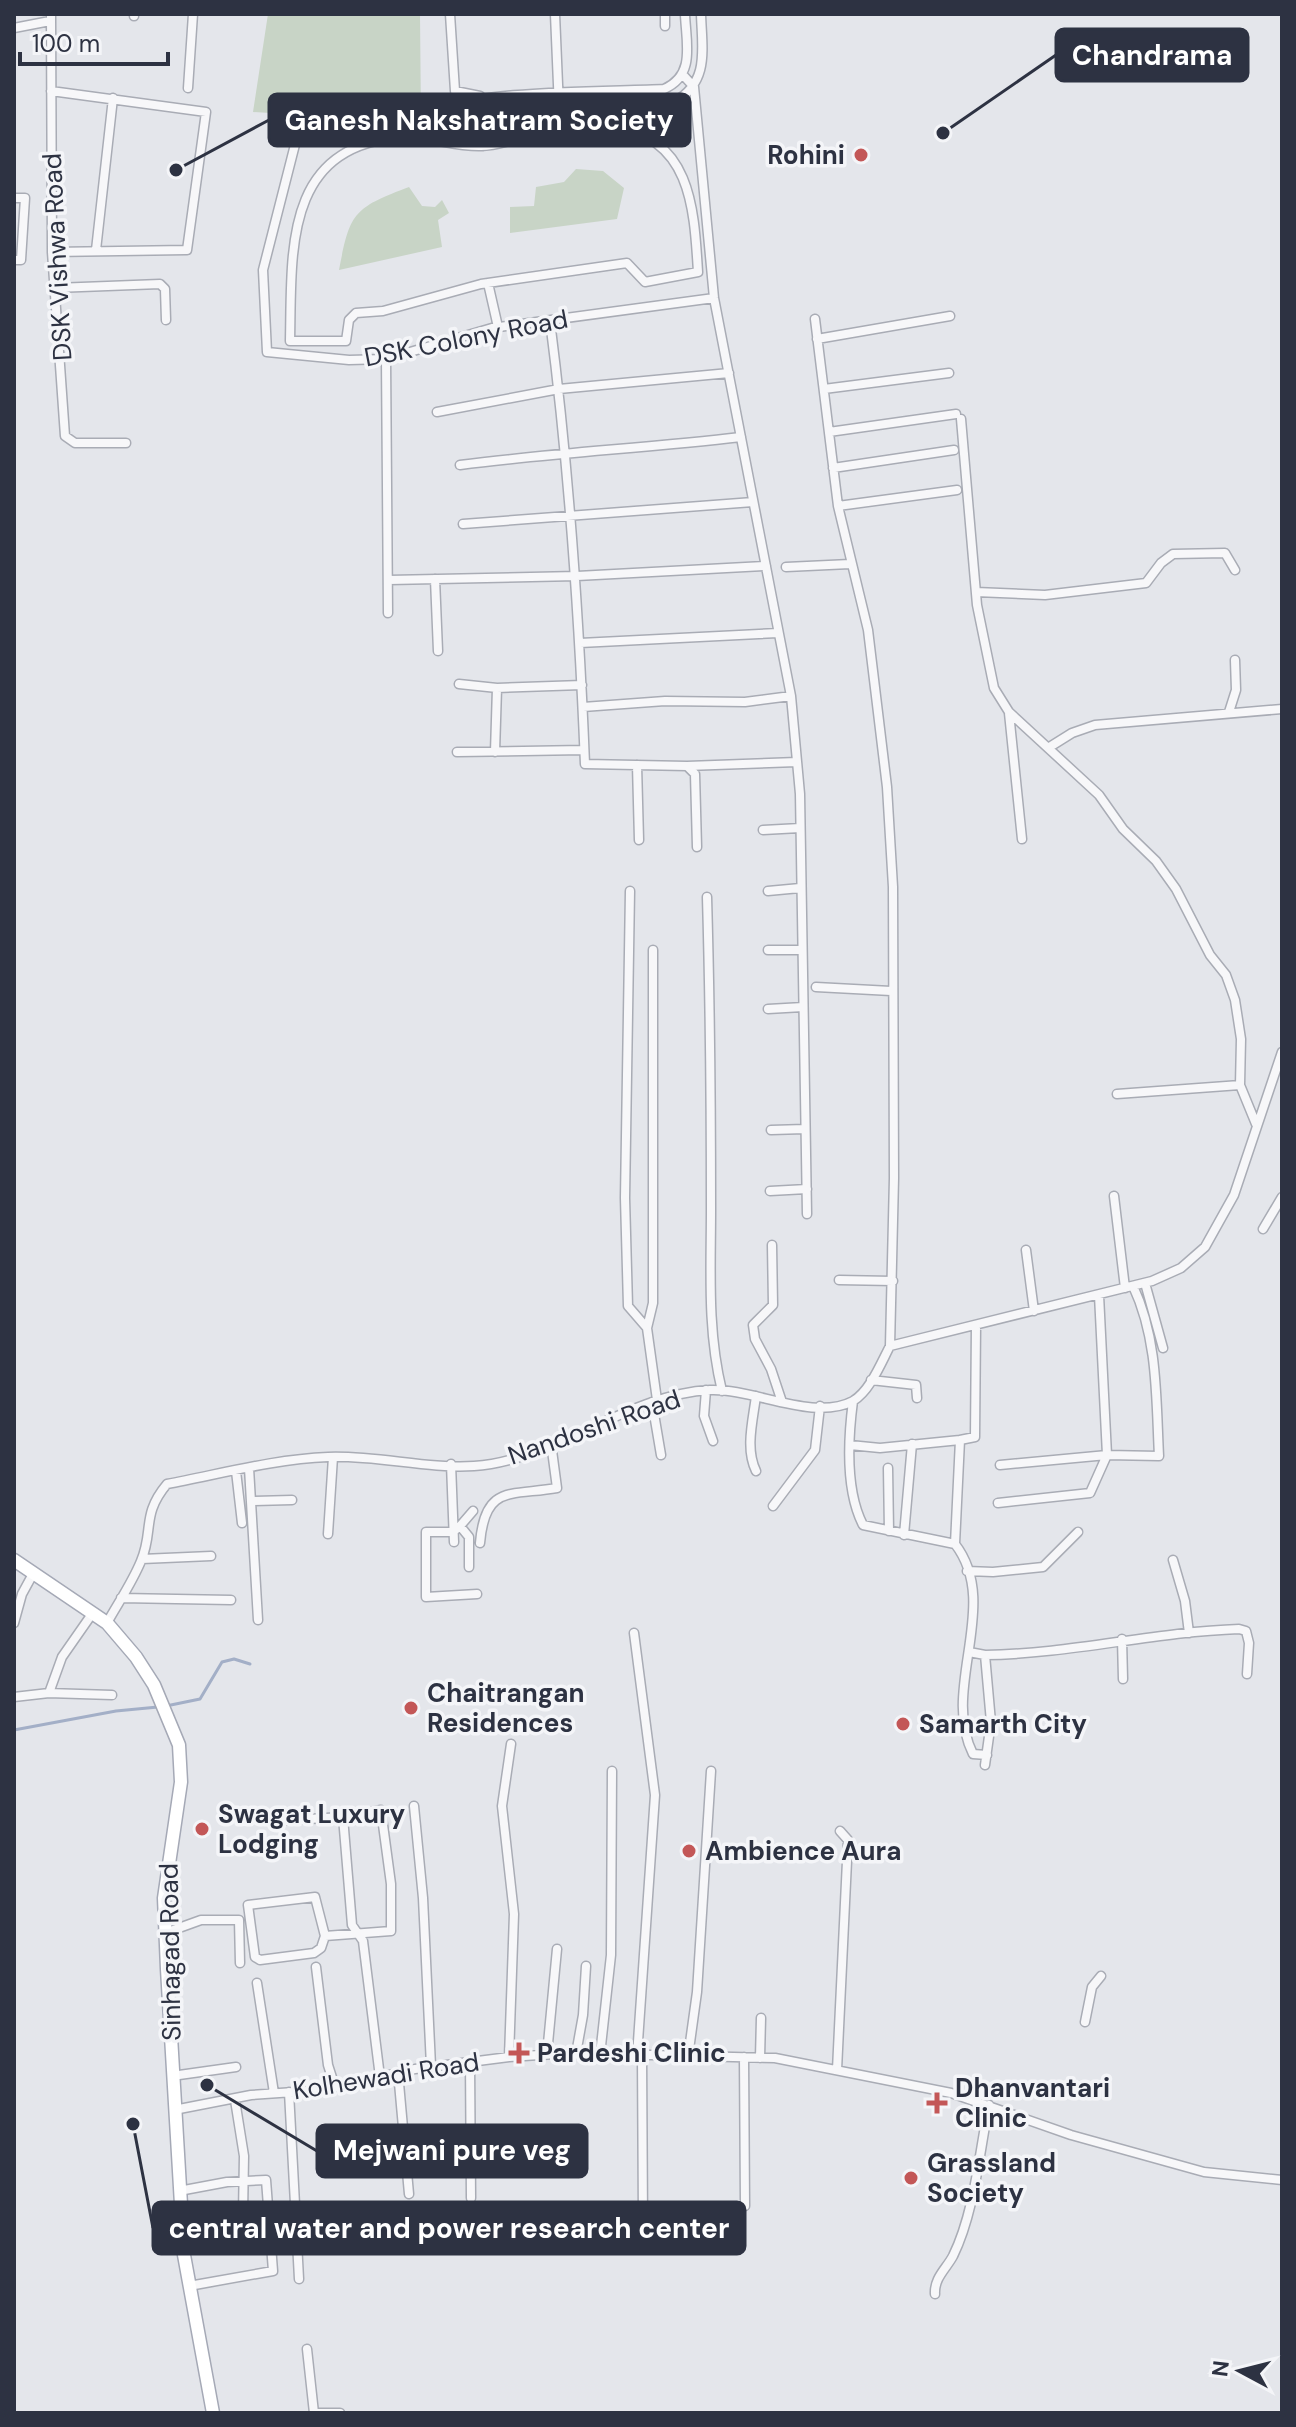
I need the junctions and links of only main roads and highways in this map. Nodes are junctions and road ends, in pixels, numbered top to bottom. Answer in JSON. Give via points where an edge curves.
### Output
{"nodes":[{"id":1,"x":14,"y":1560,"type":"edge"},
{"id":2,"x":213,"y":2413,"type":"edge"}],
"edges":[{"from":1,"to":2,"type":"main road","name":"Sinhagad Road","via":[[107,1623],[154,1685],[179,1745],[181,1782],[166,1868],[172,2076],[189,2286]]}]}
